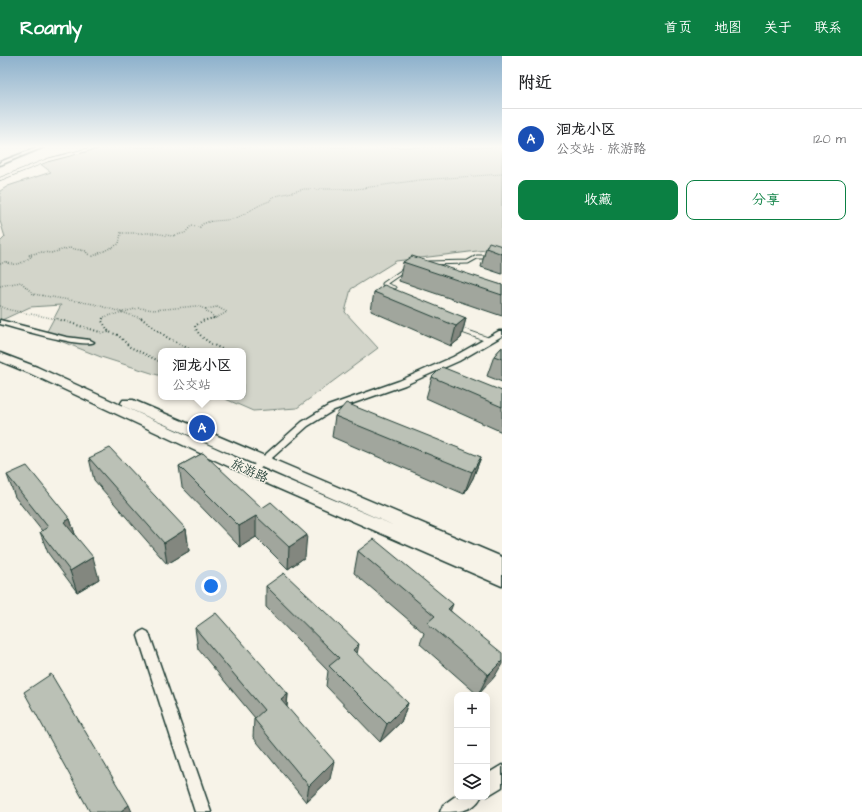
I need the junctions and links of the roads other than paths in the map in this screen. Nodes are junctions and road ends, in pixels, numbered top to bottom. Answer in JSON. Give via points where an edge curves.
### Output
{"nodes":[{"id":1,"x":496,"y":259,"type":"edge"},
{"id":2,"x":423,"y":263,"type":"edge"},
{"id":3,"x":408,"y":267,"type":"edge"},
{"id":4,"x":382,"y":295,"type":"edge"},
{"id":5,"x":0,"y":322,"type":"edge"},
{"id":6,"x":450,"y":326,"type":"edge"},
{"id":7,"x":502,"y":333,"type":"edge"},
{"id":8,"x":489,"y":340,"type":"junction"},
{"id":9,"x":90,"y":342,"type":"dead end"},
{"id":10,"x":0,"y":349,"type":"edge"},
{"id":11,"x":0,"y":357,"type":"edge"},
{"id":12,"x":257,"y":466,"type":"junction"},
{"id":13,"x":502,"y":565,"type":"edge"},
{"id":14,"x":502,"y":579,"type":"edge"},
{"id":15,"x":144,"y":636,"type":"dead end"},
{"id":16,"x":502,"y":775,"type":"edge"},
{"id":17,"x":490,"y":784,"type":"edge"},
{"id":18,"x":467,"y":800,"type":"edge"},
{"id":19,"x":203,"y":812,"type":"edge"},
{"id":20,"x":450,"y":812,"type":"edge"}],
"edges":[{"from":1,"to":2,"type":"lane","via":[[477,257],[468,262]]},
{"from":3,"to":4,"type":"lane","via":[[384,284],[394,288]]},
{"from":5,"to":9,"type":"street","via":[[66,339]]},
{"from":6,"to":8,"type":"lane"},
{"from":7,"to":8,"type":"street"},
{"from":8,"to":12,"type":"street","via":[[456,359],[402,383],[331,408],[305,424]]},
{"from":10,"to":12,"type":"main road","name":"旅游路"},
{"from":11,"to":12,"type":"main road","name":"旅游路"},
{"from":12,"to":13,"type":"main road","name":"旅游路"},
{"from":12,"to":14,"type":"main road","name":"旅游路"},
{"from":15,"to":19,"type":"street"},
{"from":16,"to":17,"type":"main road"},
{"from":18,"to":20,"type":"main road"}]}
